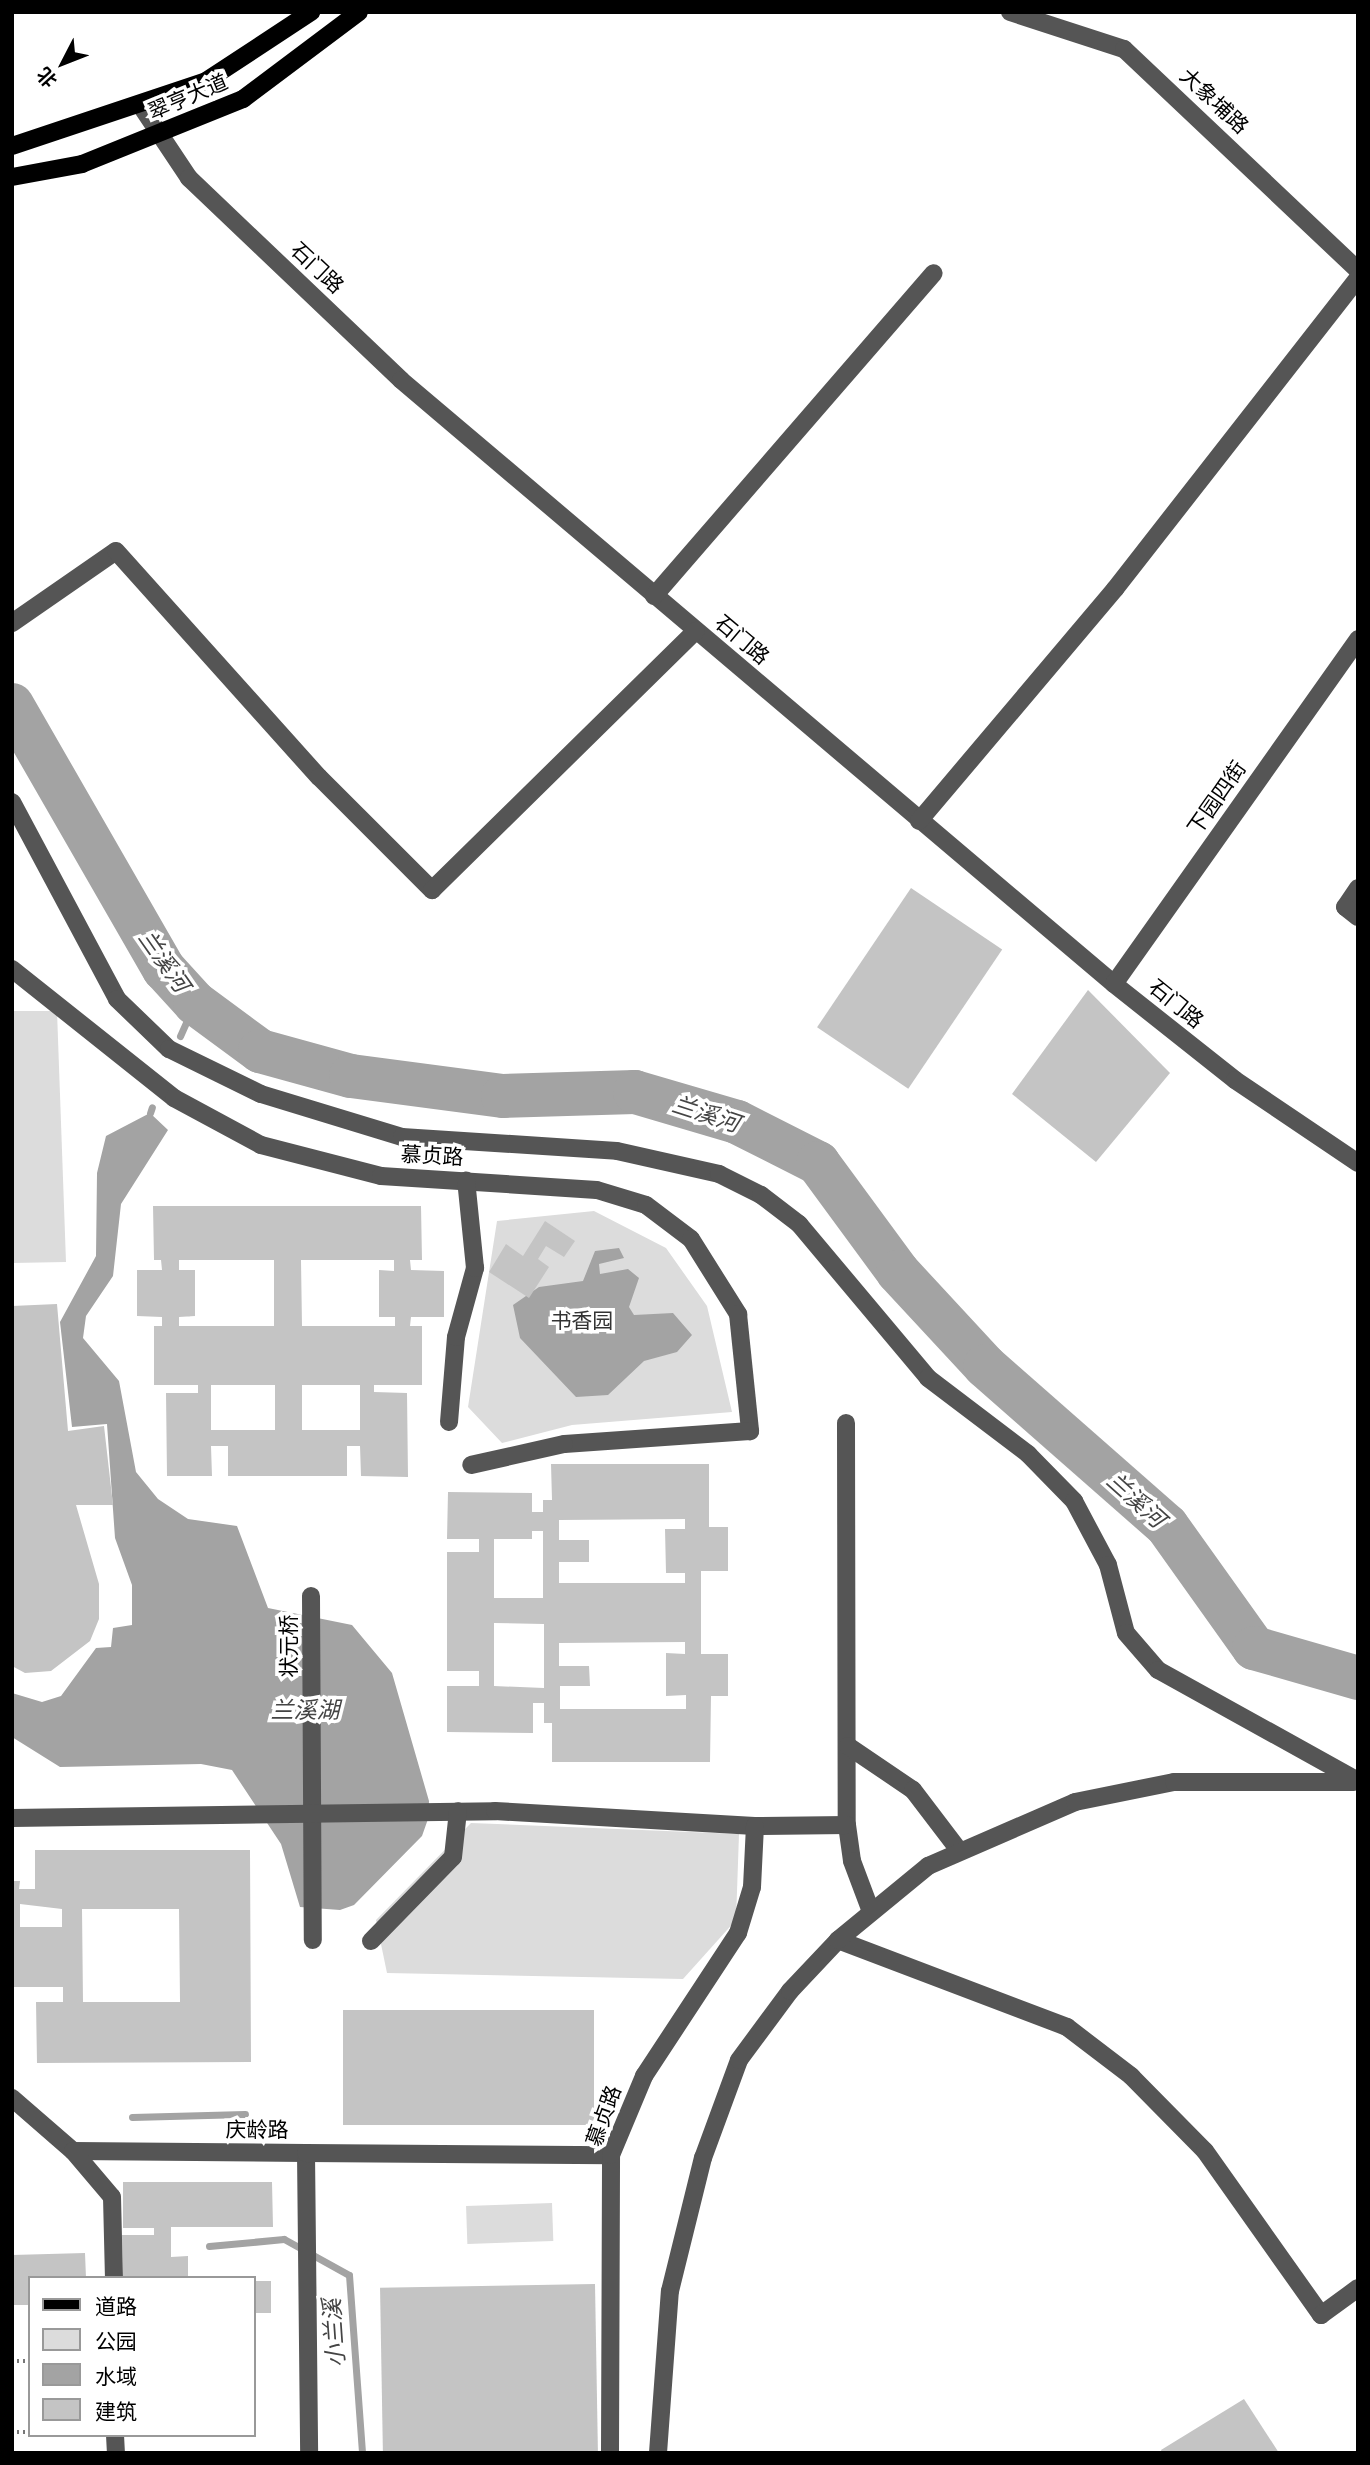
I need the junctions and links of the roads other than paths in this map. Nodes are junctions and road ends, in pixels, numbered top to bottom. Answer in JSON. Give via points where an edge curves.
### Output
{"nodes":[{"id":1,"x":311,"y":12,"type":"edge"},
{"id":2,"x":359,"y":12,"type":"edge"},
{"id":3,"x":1010,"y":12,"type":"edge"},
{"id":4,"x":141,"y":106,"type":"junction"},
{"id":5,"x":160,"y":134,"type":"junction"},
{"id":6,"x":12,"y":146,"type":"edge"},
{"id":7,"x":12,"y":177,"type":"edge"},
{"id":8,"x":1358,"y":270,"type":"edge"},
{"id":9,"x":934,"y":273,"type":"dead end"},
{"id":10,"x":1358,"y":278,"type":"edge"},
{"id":11,"x":654,"y":596,"type":"junction"},
{"id":12,"x":12,"y":623,"type":"edge"},
{"id":13,"x":696,"y":631,"type":"junction"},
{"id":14,"x":1358,"y":639,"type":"edge"},
{"id":15,"x":12,"y":802,"type":"edge"},
{"id":16,"x":919,"y":821,"type":"junction"},
{"id":17,"x":1358,"y":888,"type":"edge"},
{"id":18,"x":1358,"y":917,"type":"edge"},
{"id":19,"x":12,"y":969,"type":"edge"},
{"id":20,"x":1114,"y":984,"type":"junction"},
{"id":21,"x":1358,"y":1163,"type":"edge"},
{"id":22,"x":466,"y":1181,"type":"junction"},
{"id":23,"x":449,"y":1422,"type":"dead end"},
{"id":24,"x":846,"y":1423,"type":"dead end"},
{"id":25,"x":471,"y":1465,"type":"dead end"},
{"id":26,"x":311,"y":1600,"type":"dead end"},
{"id":27,"x":848,"y":1746,"type":"junction"},
{"id":28,"x":1358,"y":1782,"type":"edge"},
{"id":29,"x":458,"y":1811,"type":"junction"},
{"id":30,"x":312,"y":1814,"type":"junction"},
{"id":31,"x":12,"y":1818,"type":"edge"},
{"id":32,"x":846,"y":1825,"type":"junction"},
{"id":33,"x":755,"y":1826,"type":"junction"},
{"id":34,"x":958,"y":1849,"type":"junction"},
{"id":35,"x":870,"y":1909,"type":"junction"},
{"id":36,"x":313,"y":1940,"type":"dead end"},
{"id":37,"x":838,"y":1940,"type":"junction"},
{"id":38,"x":372,"y":1941,"type":"dead end"},
{"id":39,"x":12,"y":2098,"type":"edge"},
{"id":40,"x":73,"y":2151,"type":"junction"},
{"id":41,"x":306,"y":2153,"type":"junction"},
{"id":42,"x":611,"y":2155,"type":"junction"},
{"id":43,"x":114,"y":2276,"type":"edge"},
{"id":44,"x":1358,"y":2288,"type":"edge"},
{"id":45,"x":309,"y":2453,"type":"edge"},
{"id":46,"x":610,"y":2453,"type":"edge"},
{"id":47,"x":658,"y":2453,"type":"edge"}],
"edges":[{"from":1,"to":4,"type":"main road","name":"翠亨大道","via":[[206,81]]},
{"from":2,"to":5,"type":"main road","name":"翠亨大道","via":[[243,99]]},
{"from":3,"to":8,"type":"street","name":"大象埔路","via":[[1124,49]]},
{"from":4,"to":5,"type":"street","name":"石门路"},
{"from":4,"to":6,"type":"main road","name":"翠亨大道"},
{"from":5,"to":7,"type":"main road","name":"翠亨大道","via":[[82,164]]},
{"from":5,"to":11,"type":"street","name":"石门路","via":[[189,178],[391,370]]},
{"from":9,"to":11,"type":"street"},
{"from":10,"to":16,"type":"street","via":[[1115,589]]},
{"from":11,"to":13,"type":"street","name":"石门路"},
{"from":12,"to":13,"type":"street","via":[[116,551],[319,777],[432,890]]},
{"from":13,"to":16,"type":"street","name":"石门路"},
{"from":14,"to":20,"type":"street","name":"下园四街"},
{"from":15,"to":28,"type":"street","via":[[117,999],[169,1049],[261,1094],[402,1137],[617,1151],[719,1174],[761,1195],[799,1224],[928,1378],[1028,1454],[1074,1501],[1108,1565],[1126,1633],[1158,1670]]},
{"from":16,"to":20,"type":"street","name":"石门路"},
{"from":17,"to":18,"type":"street","via":[[1345,907]]},
{"from":19,"to":22,"type":"street","name":"慕贞路","via":[[174,1098],[261,1145],[346,1171]]},
{"from":20,"to":21,"type":"street","name":"石门路","via":[[1235,1080]]},
{"from":22,"to":23,"type":"street","via":[[475,1268],[456,1337]]},
{"from":22,"to":25,"type":"street","name":"慕贞路","via":[[570,1186],[621,1197],[646,1205],[691,1239],[738,1314],[750,1431],[564,1444]]},
{"from":24,"to":27,"type":"street"},
{"from":26,"to":30,"type":"street","name":"状元桥"},
{"from":27,"to":32,"type":"street"},
{"from":27,"to":34,"type":"street","via":[[914,1790]]},
{"from":28,"to":34,"type":"street","via":[[1227,1779],[1126,1790],[1033,1816]]},
{"from":29,"to":30,"type":"street"},
{"from":29,"to":33,"type":"street"},
{"from":29,"to":38,"type":"street","via":[[453,1857]]},
{"from":30,"to":31,"type":"street"},
{"from":30,"to":36,"type":"street","name":"状元桥"},
{"from":32,"to":33,"type":"street"},
{"from":32,"to":35,"type":"street"},
{"from":33,"to":42,"type":"street","name":"慕贞路","via":[[752,1887],[738,1933],[644,2076]]},
{"from":34,"to":35,"type":"street"},
{"from":35,"to":37,"type":"street"},
{"from":37,"to":44,"type":"street","via":[[1067,2027],[1130,2076],[1205,2151],[1321,2315]]},
{"from":37,"to":47,"type":"street","via":[[790,1991],[739,2060],[703,2158],[670,2291]]},
{"from":39,"to":40,"type":"street"},
{"from":40,"to":41,"type":"street","name":"庆龄路"},
{"from":40,"to":43,"type":"street","via":[[112,2197]]},
{"from":41,"to":42,"type":"street"},
{"from":41,"to":45,"type":"street","name":"庆龄路"},
{"from":42,"to":46,"type":"street","name":"慕贞路"}]}
